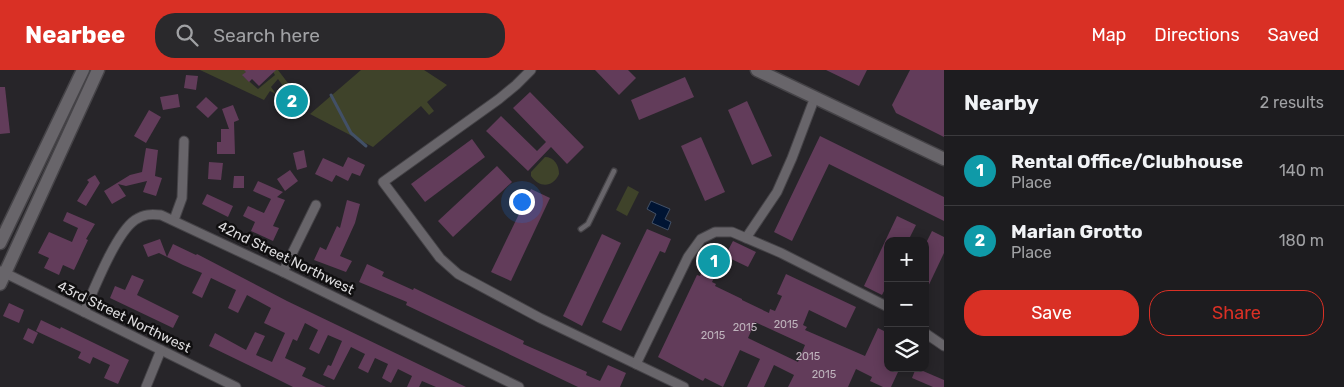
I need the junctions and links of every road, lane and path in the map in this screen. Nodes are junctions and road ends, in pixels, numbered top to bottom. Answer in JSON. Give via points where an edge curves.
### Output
{"nodes":[{"id":1,"x":83,"y":70,"type":"edge"},
{"id":2,"x":98,"y":70,"type":"edge"},
{"id":3,"x":531,"y":70,"type":"edge"},
{"id":4,"x":757,"y":70,"type":"edge"},
{"id":5,"x":815,"y":97,"type":"junction"},
{"id":6,"x":184,"y":141,"type":"dead end"},
{"id":7,"x":944,"y":159,"type":"edge"},
{"id":8,"x":614,"y":172,"type":"dead end"},
{"id":9,"x":316,"y":205,"type":"dead end"},
{"id":10,"x":174,"y":220,"type":"junction"},
{"id":11,"x":581,"y":229,"type":"dead end"},
{"id":12,"x":746,"y":238,"type":"junction"},
{"id":13,"x":0,"y":243,"type":"edge"},
{"id":14,"x":283,"y":272,"type":"junction"},
{"id":15,"x":2,"y":276,"type":"edge"},
{"id":16,"x":884,"y":305,"type":"edge"},
{"id":17,"x":84,"y":312,"type":"junction"},
{"id":18,"x":929,"y":336,"type":"edge"},
{"id":19,"x":944,"y":346,"type":"edge"},
{"id":20,"x":160,"y":350,"type":"junction"},
{"id":21,"x":636,"y":364,"type":"junction"},
{"id":22,"x":146,"y":387,"type":"edge"},
{"id":23,"x":236,"y":387,"type":"edge"},
{"id":24,"x":519,"y":387,"type":"edge"},
{"id":25,"x":684,"y":387,"type":"edge"}],
"edges":[{"from":1,"to":13,"type":"main road"},
{"from":2,"to":15,"type":"main road"},
{"from":3,"to":21,"type":"street","via":[[498,99],[383,182],[440,258],[458,274]]},
{"from":4,"to":5,"type":"main road"},
{"from":5,"to":7,"type":"main road"},
{"from":5,"to":12,"type":"street","via":[[777,192]]},
{"from":6,"to":10,"type":"street","via":[[182,198]]},
{"from":8,"to":11,"type":"lane","via":[[588,224]]},
{"from":9,"to":14,"type":"street"},
{"from":10,"to":14,"type":"street","name":"42nd Street Northwest"},
{"from":10,"to":17,"type":"street","name":"42nd Street Northwest","via":[[161,214],[148,214],[124,230]]},
{"from":12,"to":16,"type":"street"},
{"from":12,"to":21,"type":"street","via":[[726,231],[701,239],[685,262]]},
{"from":14,"to":24,"type":"street","name":"42nd Street Northwest"},
{"from":15,"to":17,"type":"street","name":"43rd Street Northwest"},
{"from":17,"to":20,"type":"street","name":"43rd Street Northwest"},
{"from":18,"to":19,"type":"street"},
{"from":20,"to":22,"type":"street"},
{"from":20,"to":23,"type":"street","name":"43rd Street Northwest"},
{"from":21,"to":25,"type":"street"}]}
